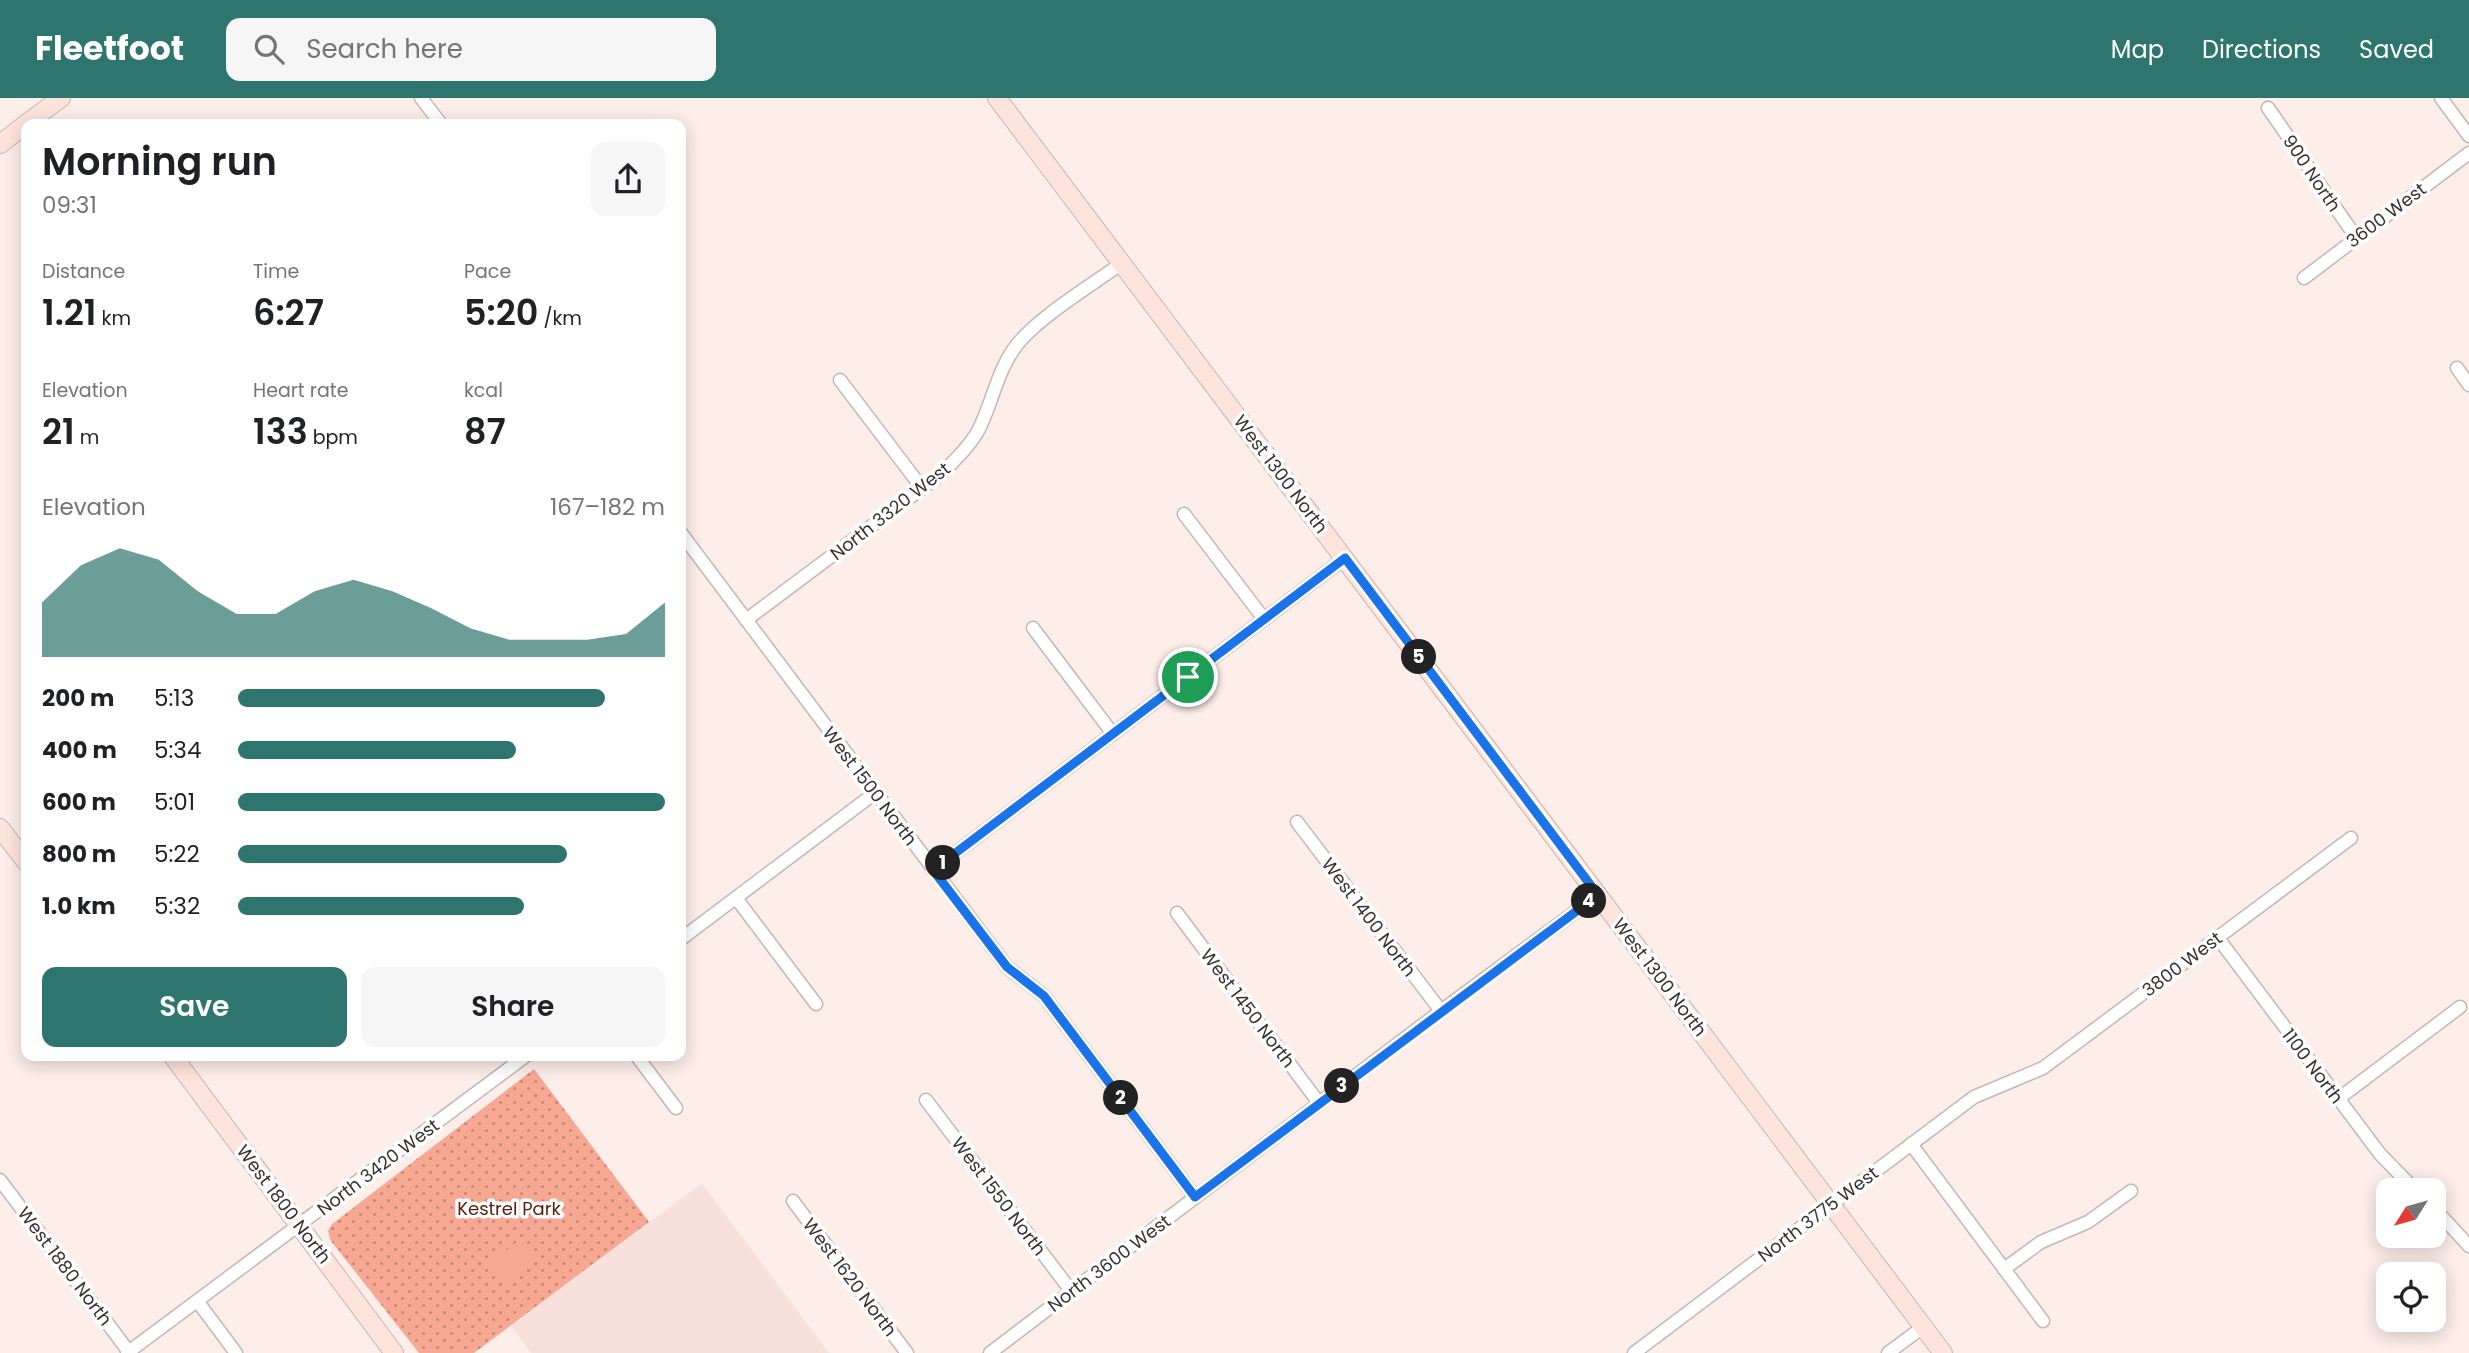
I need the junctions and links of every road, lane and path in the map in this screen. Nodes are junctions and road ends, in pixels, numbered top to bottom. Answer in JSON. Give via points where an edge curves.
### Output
{"nodes":[{"id":1,"x":61,"y":98,"type":"edge"},
{"id":2,"x":421,"y":98,"type":"edge"},
{"id":3,"x":997,"y":98,"type":"edge"},
{"id":4,"x":2441,"y":98,"type":"edge"},
{"id":5,"x":2268,"y":108,"type":"dead end"},
{"id":6,"x":33,"y":119,"type":"edge"},
{"id":7,"x":437,"y":119,"type":"edge"},
{"id":8,"x":21,"y":128,"type":"edge"},
{"id":9,"x":2469,"y":136,"type":"edge"},
{"id":10,"x":0,"y":144,"type":"edge"},
{"id":11,"x":2469,"y":153,"type":"edge"},
{"id":12,"x":2357,"y":238,"type":"junction"},
{"id":13,"x":1122,"y":263,"type":"junction"},
{"id":14,"x":2304,"y":278,"type":"dead end"},
{"id":15,"x":2457,"y":368,"type":"dead end"},
{"id":16,"x":840,"y":380,"type":"dead end"},
{"id":17,"x":2469,"y":385,"type":"edge"},
{"id":18,"x":922,"y":488,"type":"junction"},
{"id":19,"x":1184,"y":514,"type":"dead end"},
{"id":20,"x":686,"y":540,"type":"edge"},
{"id":21,"x":1345,"y":558,"type":"junction"},
{"id":22,"x":746,"y":620,"type":"junction"},
{"id":23,"x":1264,"y":620,"type":"junction"},
{"id":24,"x":1033,"y":628,"type":"dead end"},
{"id":25,"x":1113,"y":734,"type":"junction"},
{"id":26,"x":876,"y":793,"type":"junction"},
{"id":27,"x":1297,"y":822,"type":"dead end"},
{"id":28,"x":0,"y":828,"type":"edge"},
{"id":29,"x":2351,"y":838,"type":"dead end"},
{"id":30,"x":21,"y":856,"type":"edge"},
{"id":31,"x":933,"y":870,"type":"junction"},
{"id":32,"x":1598,"y":895,"type":"junction"},
{"id":33,"x":736,"y":898,"type":"junction"},
{"id":34,"x":1177,"y":913,"type":"dead end"},
{"id":35,"x":686,"y":935,"type":"edge"},
{"id":36,"x":2218,"y":937,"type":"junction"},
{"id":37,"x":816,"y":1004,"type":"dead end"},
{"id":38,"x":2460,"y":1007,"type":"dead end"},
{"id":39,"x":1441,"y":1011,"type":"junction"},
{"id":40,"x":177,"y":1061,"type":"edge"},
{"id":41,"x":519,"y":1061,"type":"edge"},
{"id":42,"x":641,"y":1061,"type":"edge"},
{"id":43,"x":2008,"y":1083,"type":"joint"},
{"id":44,"x":2338,"y":1099,"type":"junction"},
{"id":45,"x":926,"y":1100,"type":"dead end"},
{"id":46,"x":1319,"y":1103,"type":"junction"},
{"id":47,"x":676,"y":1108,"type":"dead end"},
{"id":48,"x":1911,"y":1144,"type":"junction"},
{"id":49,"x":2403,"y":1178,"type":"edge"},
{"id":50,"x":0,"y":1180,"type":"edge"},
{"id":51,"x":2131,"y":1191,"type":"dead end"},
{"id":52,"x":1195,"y":1197,"type":"junction"},
{"id":53,"x":793,"y":1201,"type":"dead end"},
{"id":54,"x":1831,"y":1205,"type":"junction"},
{"id":55,"x":2446,"y":1222,"type":"edge"},
{"id":56,"x":301,"y":1225,"type":"junction"},
{"id":57,"x":2469,"y":1246,"type":"edge"},
{"id":58,"x":2004,"y":1269,"type":"junction"},
{"id":59,"x":1072,"y":1292,"type":"junction"},
{"id":60,"x":198,"y":1302,"type":"junction"},
{"id":61,"x":2043,"y":1321,"type":"dead end"},
{"id":62,"x":1923,"y":1327,"type":"junction"},
{"id":63,"x":128,"y":1352,"type":"edge"},
{"id":64,"x":236,"y":1353,"type":"edge"},
{"id":65,"x":394,"y":1353,"type":"edge"},
{"id":66,"x":907,"y":1353,"type":"edge"},
{"id":67,"x":990,"y":1353,"type":"edge"},
{"id":68,"x":1634,"y":1353,"type":"edge"},
{"id":69,"x":1888,"y":1353,"type":"edge"},
{"id":70,"x":1943,"y":1353,"type":"edge"}],
"edges":[{"from":1,"to":6,"type":"street"},
{"from":2,"to":7,"type":"street"},
{"from":3,"to":13,"type":"street","name":"West 1300 North"},
{"from":4,"to":9,"type":"street"},
{"from":5,"to":12,"type":"street","name":"900 North"},
{"from":8,"to":10,"type":"street"},
{"from":11,"to":12,"type":"street","name":"3600 West"},
{"from":12,"to":14,"type":"street","name":"3600 West"},
{"from":13,"to":18,"type":"street","name":"North 3320 West","via":[[1017,344],[978,431],[959,456]]},
{"from":13,"to":21,"type":"street","name":"West 1300 North"},
{"from":15,"to":17,"type":"street"},
{"from":16,"to":18,"type":"street"},
{"from":18,"to":22,"type":"street","name":"North 3320 West"},
{"from":19,"to":23,"type":"street"},
{"from":20,"to":22,"type":"street","name":"West 1500 North"},
{"from":21,"to":23,"type":"street"},
{"from":21,"to":32,"type":"street","name":"West 1300 North"},
{"from":22,"to":26,"type":"street","name":"West 1500 North"},
{"from":23,"to":25,"type":"street"},
{"from":24,"to":25,"type":"street"},
{"from":25,"to":31,"type":"street"},
{"from":26,"to":31,"type":"street","name":"West 1500 North"},
{"from":26,"to":33,"type":"street"},
{"from":27,"to":39,"type":"street","name":"West 1400 North"},
{"from":28,"to":30,"type":"street"},
{"from":29,"to":36,"type":"street","name":"3800 West"},
{"from":31,"to":52,"type":"street","name":"West 1500 North","via":[[1007,967],[1044,996]]},
{"from":32,"to":39,"type":"street","name":"North 3600 West"},
{"from":32,"to":54,"type":"street","name":"West 1300 North"},
{"from":33,"to":35,"type":"street"},
{"from":33,"to":37,"type":"street"},
{"from":34,"to":46,"type":"street","name":"West 1450 North"},
{"from":36,"to":43,"type":"street","name":"3800 West","via":[[2043,1068]]},
{"from":36,"to":44,"type":"street","name":"1100 North"},
{"from":38,"to":44,"type":"street"},
{"from":39,"to":46,"type":"street","name":"North 3600 West"},
{"from":40,"to":56,"type":"street","name":"West 1800 North"},
{"from":41,"to":56,"type":"street","name":"North 3420 West"},
{"from":42,"to":47,"type":"street"},
{"from":43,"to":48,"type":"street","name":"North 3775 West","via":[[1974,1097]]},
{"from":44,"to":49,"type":"street","name":"1100 North"},
{"from":45,"to":59,"type":"street","name":"West 1550 North"},
{"from":46,"to":52,"type":"street","name":"North 3600 West"},
{"from":48,"to":54,"type":"street","name":"North 3775 West"},
{"from":48,"to":58,"type":"street"},
{"from":50,"to":63,"type":"street","name":"West 1880 North"},
{"from":51,"to":58,"type":"street","via":[[2088,1222],[2041,1242]]},
{"from":52,"to":59,"type":"street","name":"North 3600 West"},
{"from":53,"to":66,"type":"street","name":"West 1620 North"},
{"from":54,"to":62,"type":"street","name":"West 1300 North"},
{"from":54,"to":68,"type":"street","name":"North 3775 West"},
{"from":55,"to":57,"type":"street"},
{"from":56,"to":60,"type":"street","name":"North 3420 West"},
{"from":56,"to":65,"type":"street","name":"West 1800 North"},
{"from":58,"to":61,"type":"street"},
{"from":59,"to":67,"type":"street","name":"North 3600 West"},
{"from":60,"to":63,"type":"street","name":"North 3420 West"},
{"from":60,"to":64,"type":"street"},
{"from":62,"to":69,"type":"street"},
{"from":62,"to":70,"type":"street","name":"West 1300 North"}]}
